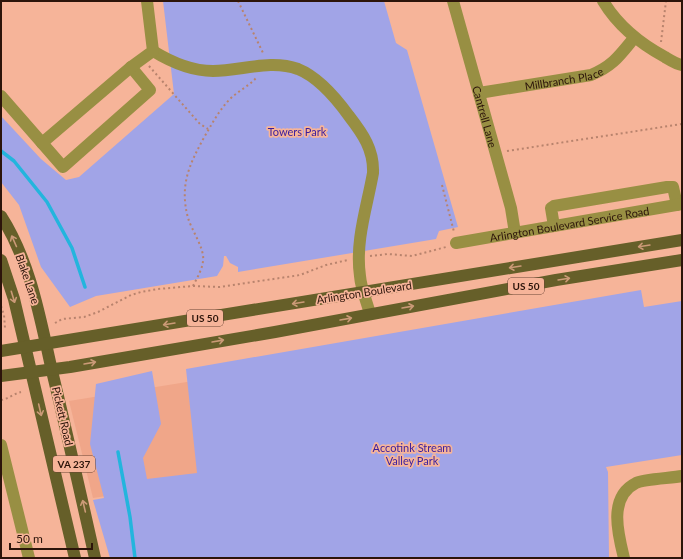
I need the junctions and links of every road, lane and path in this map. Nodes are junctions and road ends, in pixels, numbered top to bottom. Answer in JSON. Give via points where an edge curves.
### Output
{"nodes":[{"id":1,"x":147,"y":1,"type":"edge"},
{"id":2,"x":238,"y":1,"type":"edge"},
{"id":3,"x":453,"y":1,"type":"edge"},
{"id":4,"x":603,"y":1,"type":"edge"},
{"id":5,"x":666,"y":1,"type":"edge"},
{"id":6,"x":634,"y":38,"type":"junction"},
{"id":7,"x":661,"y":41,"type":"dead end"},
{"id":8,"x":153,"y":51,"type":"junction"},
{"id":9,"x":142,"y":58,"type":"junction"},
{"id":10,"x":265,"y":66,"type":"junction"},
{"id":11,"x":681,"y":66,"type":"edge"},
{"id":12,"x":131,"y":67,"type":"junction"},
{"id":13,"x":479,"y":93,"type":"junction"},
{"id":14,"x":1,"y":96,"type":"edge"},
{"id":15,"x":682,"y":124,"type":"edge"},
{"id":16,"x":208,"y":129,"type":"junction"},
{"id":17,"x":42,"y":143,"type":"junction"},
{"id":18,"x":505,"y":152,"type":"dead end"},
{"id":19,"x":442,"y":185,"type":"dead end"},
{"id":20,"x":680,"y":204,"type":"edge"},
{"id":21,"x":1,"y":216,"type":"edge"},
{"id":22,"x":554,"y":226,"type":"junction"},
{"id":23,"x":515,"y":233,"type":"junction"},
{"id":24,"x":455,"y":237,"type":"junction"},
{"id":25,"x":682,"y":240,"type":"edge"},
{"id":26,"x":359,"y":257,"type":"junction"},
{"id":27,"x":1,"y":260,"type":"edge"},
{"id":28,"x":682,"y":260,"type":"edge"},
{"id":29,"x":193,"y":286,"type":"junction"},
{"id":30,"x":364,"y":292,"type":"junction"},
{"id":31,"x":1,"y":306,"type":"edge"},
{"id":32,"x":370,"y":314,"type":"junction"},
{"id":33,"x":55,"y":323,"type":"dead end"},
{"id":34,"x":5,"y":328,"type":"dead end"},
{"id":35,"x":47,"y":345,"type":"junction"},
{"id":36,"x":26,"y":348,"type":"junction"},
{"id":37,"x":1,"y":351,"type":"edge"},
{"id":38,"x":52,"y":369,"type":"junction"},
{"id":39,"x":32,"y":372,"type":"junction"},
{"id":40,"x":1,"y":376,"type":"edge"},
{"id":41,"x":20,"y":392,"type":"dead end"},
{"id":42,"x":1,"y":400,"type":"edge"},
{"id":43,"x":1,"y":445,"type":"edge"},
{"id":44,"x":682,"y":476,"type":"edge"},
{"id":45,"x":29,"y":558,"type":"edge"},
{"id":46,"x":75,"y":558,"type":"edge"},
{"id":47,"x":95,"y":558,"type":"edge"},
{"id":48,"x":624,"y":558,"type":"edge"}],
"edges":[{"from":1,"to":8,"type":"street"},
{"from":2,"to":10,"type":"path","via":[[263,53]]},
{"from":3,"to":13,"type":"street","name":"Cantrell Lane"},
{"from":4,"to":6,"type":"street","via":[[620,25]]},
{"from":5,"to":7,"type":"path"},
{"from":6,"to":11,"type":"street"},
{"from":6,"to":13,"type":"street","name":"Millbranch Place","via":[[614,62],[604,70],[591,75]]},
{"from":8,"to":9,"type":"street"},
{"from":8,"to":10,"type":"street","via":[[181,65],[207,71]]},
{"from":9,"to":12,"type":"street"},
{"from":9,"to":16,"type":"path","via":[[200,124]]},
{"from":10,"to":16,"type":"path","via":[[253,81],[227,102]]},
{"from":10,"to":26,"type":"street","via":[[290,67],[306,73],[318,82],[348,114],[368,144],[372,153],[373,173]]},
{"from":12,"to":17,"type":"street"},
{"from":12,"to":17,"type":"street","via":[[150,90],[63,167]]},
{"from":13,"to":23,"type":"street","name":"Cantrell Lane","via":[[511,208]]},
{"from":14,"to":17,"type":"street"},
{"from":15,"to":18,"type":"path"},
{"from":16,"to":29,"type":"path","via":[[190,165],[186,182],[188,217],[204,260]]},
{"from":19,"to":24,"type":"path"},
{"from":20,"to":22,"type":"street","name":"Arlington Boulevard Service Road"},
{"from":20,"to":22,"type":"street","via":[[673,187],[666,187],[554,206],[551,208]]},
{"from":35,"to":21,"type":"main road","name":"Blake Lane","one_way":true,"via":[[25,265]]},
{"from":22,"to":23,"type":"street","name":"Arlington Boulevard Service Road"},
{"from":23,"to":24,"type":"street","name":"Arlington Boulevard Service Road"},
{"from":24,"to":26,"type":"path","via":[[452,246],[412,256],[388,254]]},
{"from":25,"to":30,"type":"main road","name":"Arlington Boulevard","number":"US 50","one_way":true},
{"from":26,"to":29,"type":"path","via":[[300,275],[220,287]]},
{"from":26,"to":30,"type":"street"},
{"from":27,"to":36,"type":"main road","name":"Blake Lane","one_way":true},
{"from":32,"to":28,"type":"main road","name":"Arlington Boulevard","number":"US 50","one_way":true},
{"from":29,"to":33,"type":"path","via":[[141,292],[98,312],[84,317],[62,319]]},
{"from":30,"to":32,"type":"street"},
{"from":30,"to":35,"type":"main road","name":"Arlington Boulevard","number":"US 50","one_way":true},
{"from":31,"to":34,"type":"path"},
{"from":38,"to":32,"type":"main road","name":"Arlington Boulevard","number":"US 50","one_way":true},
{"from":35,"to":36,"type":"main road","number":"US 50"},
{"from":35,"to":38,"type":"main road","name":"Pickett Road","number":"VA 237"},
{"from":36,"to":37,"type":"main road","number":"US 50"},
{"from":36,"to":39,"type":"main road","name":"Blake Lane"},
{"from":38,"to":39,"type":"main road","number":"US 50"},
{"from":47,"to":38,"type":"main road","name":"Pickett Road","number":"VA 237","one_way":true},
{"from":39,"to":40,"type":"main road","number":"US 50"},
{"from":39,"to":46,"type":"main road","name":"Pickett Road","number":"VA 237","one_way":true},
{"from":41,"to":42,"type":"path"},
{"from":43,"to":45,"type":"street"},
{"from":44,"to":48,"type":"street","via":[[637,482],[624,492],[617,510],[619,538]]}]}
